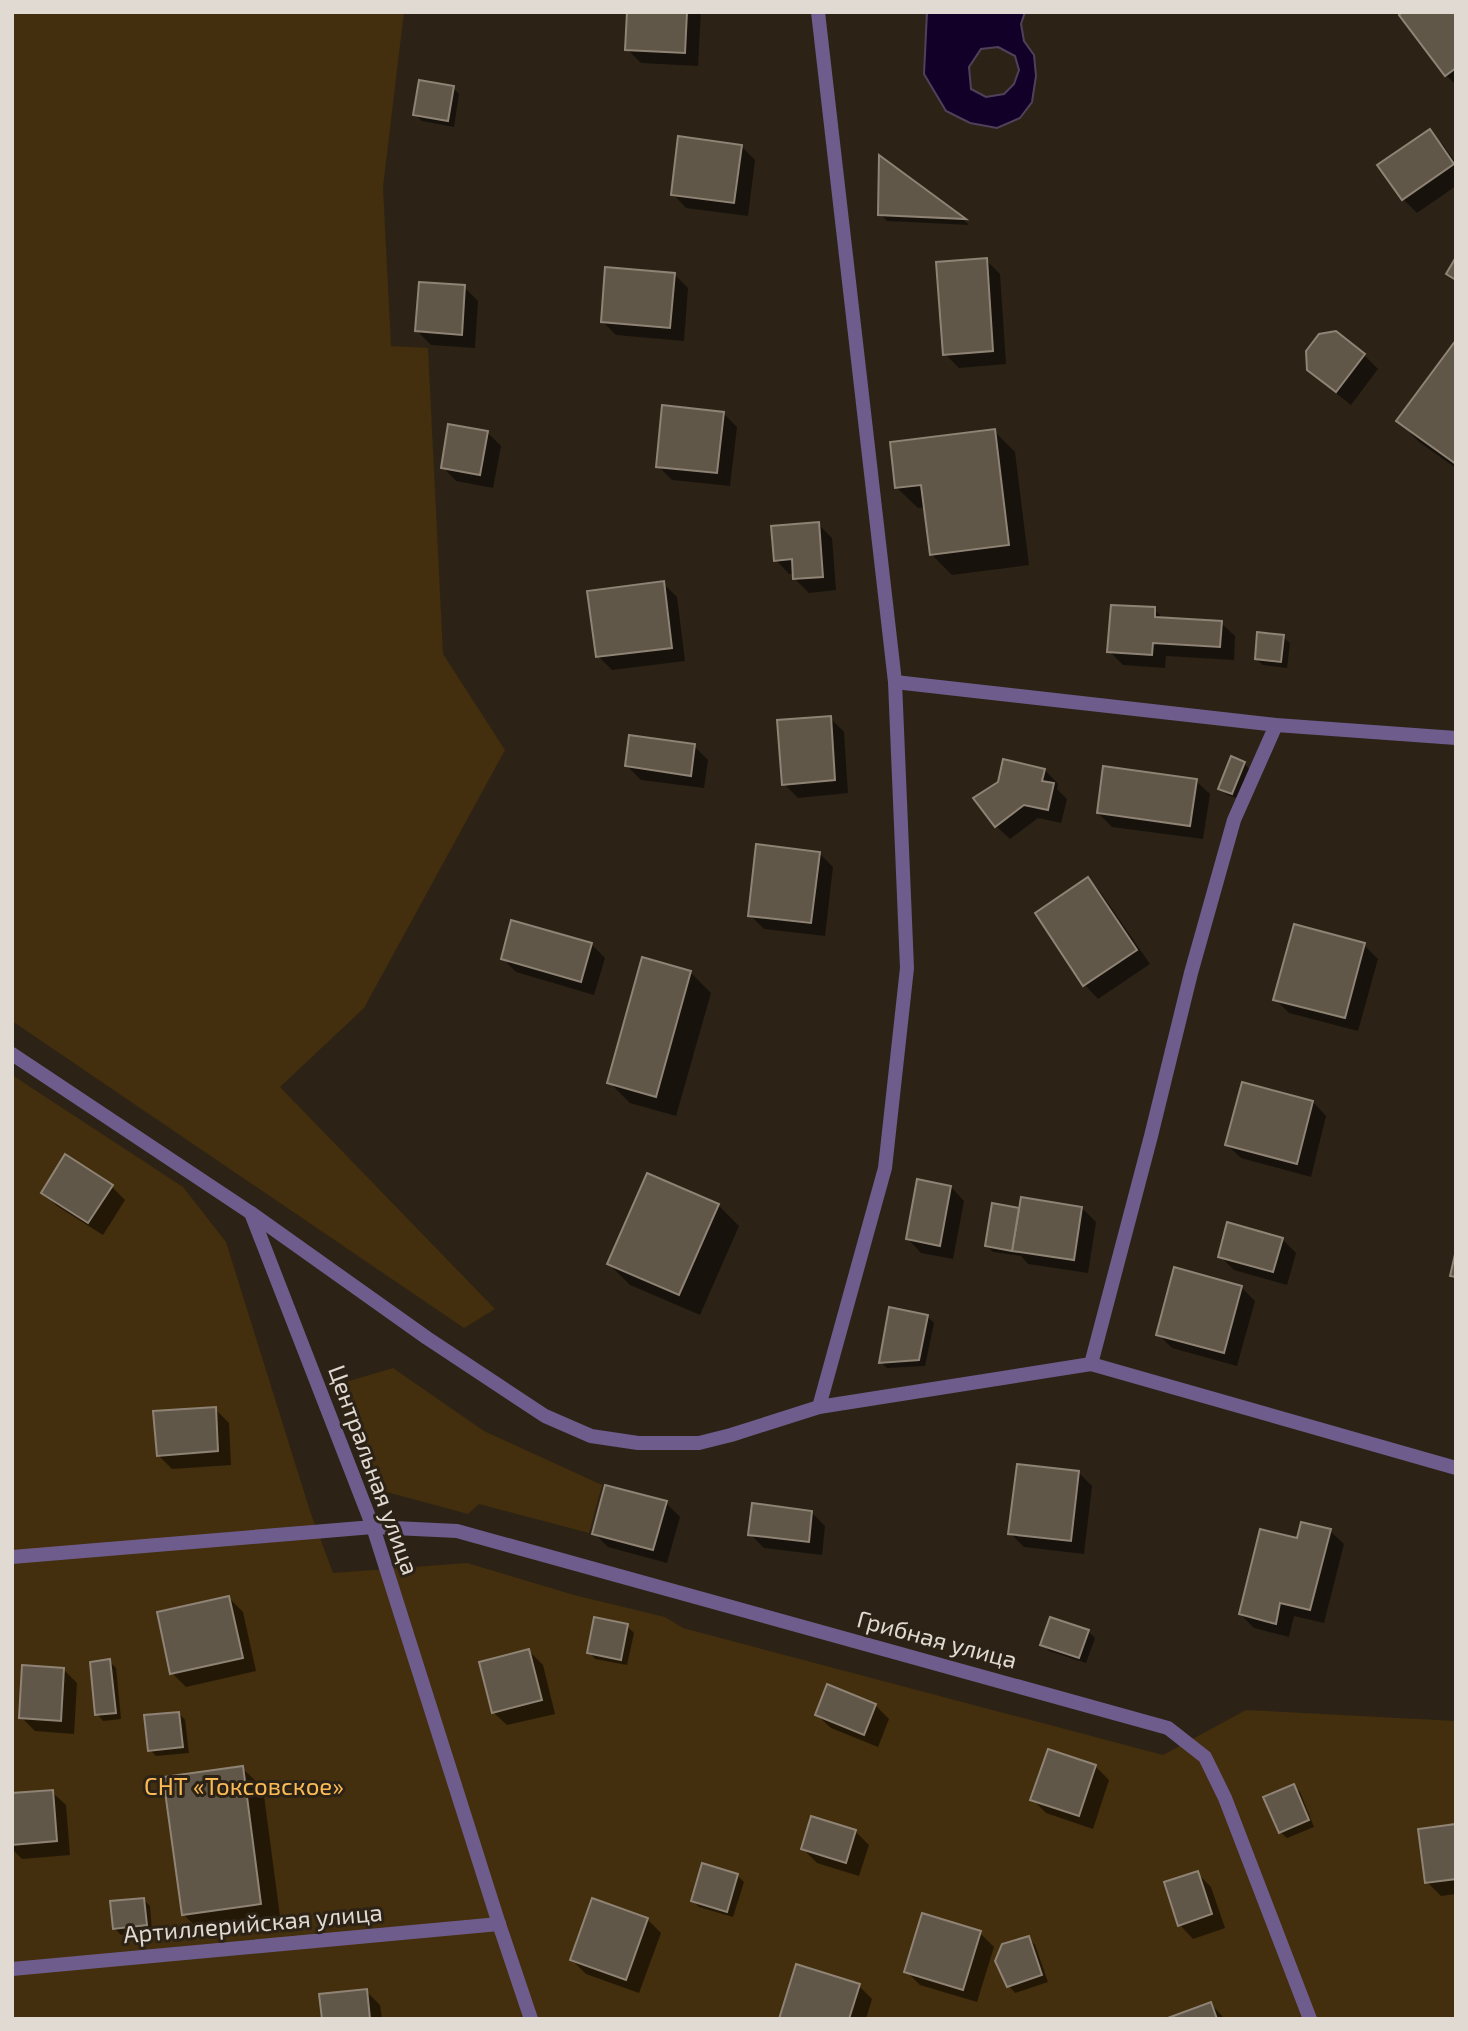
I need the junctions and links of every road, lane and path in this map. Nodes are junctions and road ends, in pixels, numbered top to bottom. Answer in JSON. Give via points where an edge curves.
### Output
{"nodes":[{"id":1,"x":818,"y":12,"type":"edge"},
{"id":2,"x":895,"y":682,"type":"junction"},
{"id":3,"x":1276,"y":725,"type":"junction"},
{"id":4,"x":1456,"y":738,"type":"edge"},
{"id":5,"x":12,"y":1054,"type":"edge"},
{"id":6,"x":251,"y":1213,"type":"junction"},
{"id":7,"x":1091,"y":1364,"type":"junction"},
{"id":8,"x":819,"y":1407,"type":"junction"},
{"id":9,"x":1456,"y":1468,"type":"edge"},
{"id":10,"x":373,"y":1527,"type":"junction"},
{"id":11,"x":12,"y":1557,"type":"edge"},
{"id":12,"x":499,"y":1924,"type":"junction"},
{"id":13,"x":12,"y":1969,"type":"edge"},
{"id":14,"x":531,"y":2019,"type":"edge"},
{"id":15,"x":1310,"y":2019,"type":"edge"}],
"edges":[{"from":1,"to":2,"type":"street"},
{"from":2,"to":3,"type":"street"},
{"from":2,"to":8,"type":"street","via":[[907,968],[885,1168]]},
{"from":3,"to":4,"type":"street"},
{"from":3,"to":7,"type":"street","via":[[1234,820]]},
{"from":5,"to":6,"type":"street"},
{"from":6,"to":8,"type":"street","via":[[545,1416],[591,1436],[638,1443],[699,1443]]},
{"from":6,"to":10,"type":"street","name":"Центральная улица"},
{"from":7,"to":8,"type":"street"},
{"from":7,"to":9,"type":"street"},
{"from":10,"to":11,"type":"street","name":"Грибная улица"},
{"from":10,"to":12,"type":"street","name":"Центральная улица"},
{"from":10,"to":15,"type":"street","name":"Грибная улица","via":[[457,1531],[1168,1728],[1205,1757]]},
{"from":12,"to":13,"type":"street","name":"Артиллерийская улица"},
{"from":12,"to":14,"type":"street","name":"Центральная улица"}]}
